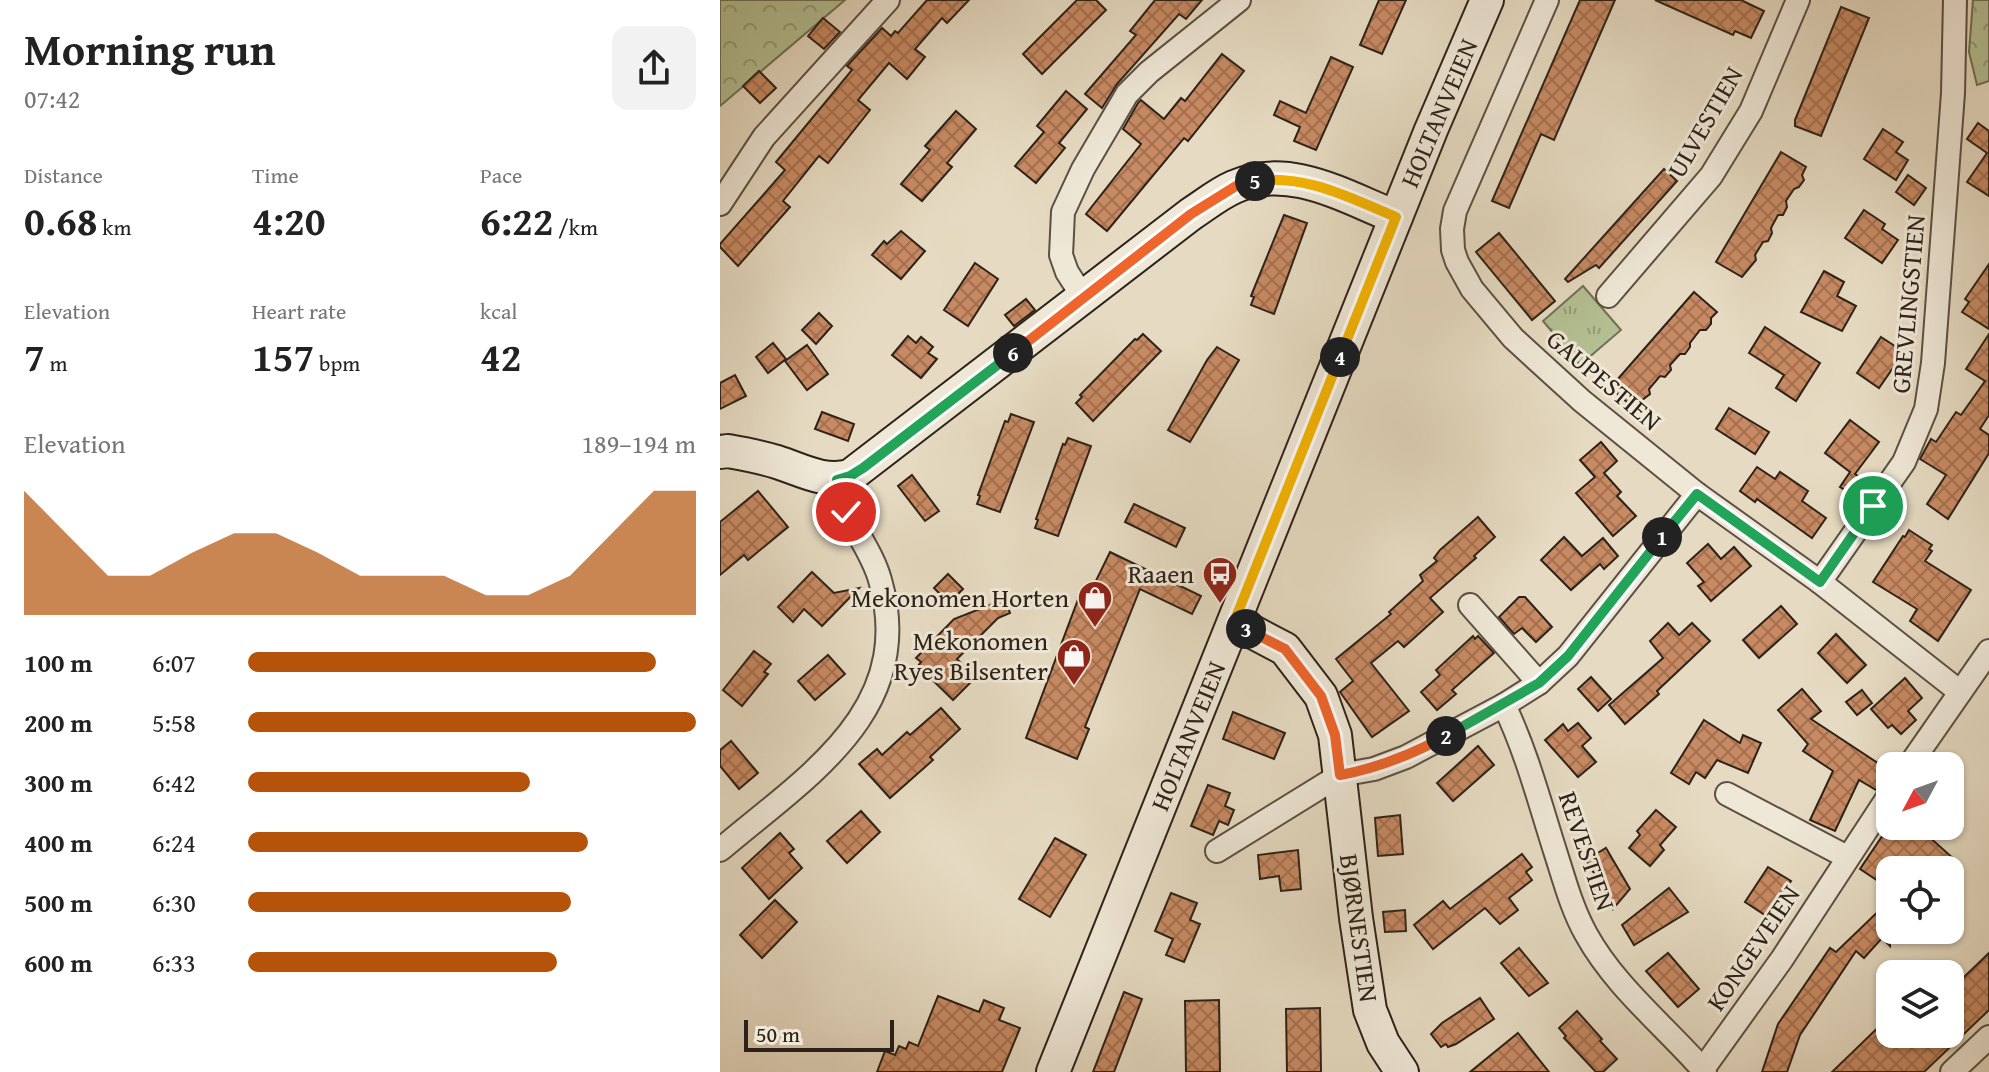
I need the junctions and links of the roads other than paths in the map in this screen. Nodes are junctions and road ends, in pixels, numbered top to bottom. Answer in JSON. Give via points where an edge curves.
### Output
{"nodes":[{"id":1,"x":888,"y":0,"type":"edge"},
{"id":2,"x":1239,"y":0,"type":"edge"},
{"id":3,"x":1487,"y":0,"type":"edge"},
{"id":4,"x":1547,"y":0,"type":"edge"},
{"id":5,"x":1798,"y":0,"type":"edge"},
{"id":6,"x":1955,"y":0,"type":"edge"},
{"id":7,"x":720,"y":204,"type":"edge"},
{"id":8,"x":1396,"y":217,"type":"junction"},
{"id":9,"x":1608,"y":296,"type":"dead end"},
{"id":10,"x":1083,"y":297,"type":"junction"},
{"id":11,"x":720,"y":452,"type":"edge"},
{"id":12,"x":837,"y":480,"type":"junction"},
{"id":13,"x":1697,"y":494,"type":"junction"},
{"id":14,"x":1820,"y":582,"type":"junction"},
{"id":15,"x":1470,"y":605,"type":"dead end"},
{"id":16,"x":1234,"y":622,"type":"junction"},
{"id":17,"x":1989,"y":651,"type":"edge"},
{"id":18,"x":1539,"y":683,"type":"junction"},
{"id":19,"x":1960,"y":692,"type":"junction"},
{"id":20,"x":1504,"y":705,"type":"junction"},
{"id":21,"x":1919,"y":752,"type":"edge"},
{"id":22,"x":1340,"y":775,"type":"junction"},
{"id":23,"x":1727,"y":794,"type":"dead end"},
{"id":24,"x":1876,"y":815,"type":"edge"},
{"id":25,"x":720,"y":850,"type":"edge"},
{"id":26,"x":1217,"y":851,"type":"dead end"},
{"id":27,"x":1847,"y":857,"type":"junction"},
{"id":28,"x":1989,"y":1037,"type":"edge"},
{"id":29,"x":1704,"y":1071,"type":"edge"},
{"id":30,"x":1053,"y":1072,"type":"edge"},
{"id":31,"x":1402,"y":1072,"type":"edge"},
{"id":32,"x":1952,"y":1072,"type":"edge"}],
"edges":[{"from":1,"to":7,"type":"street","via":[[764,137]]},
{"from":2,"to":10,"type":"street","via":[[1127,94],[1083,169],[1063,212],[1061,255]]},
{"from":3,"to":8,"type":"street","name":"HOLTANVEIEN"},
{"from":4,"to":13,"type":"street","name":"GAUPESTIEN","via":[[1455,211],[1453,250],[1472,289],[1513,338]]},
{"from":5,"to":9,"type":"street","name":"ULVESTIEN","via":[[1751,111],[1711,176]]},
{"from":6,"to":14,"type":"street","name":"GREVLINGSTIEN","via":[[1953,93],[1926,409],[1904,462]]},
{"from":8,"to":10,"type":"street","via":[[1299,180],[1255,181],[1216,197]]},
{"from":8,"to":16,"type":"street","name":"HOLTANVEIEN"},
{"from":10,"to":12,"type":"street","via":[[863,468]]},
{"from":11,"to":12,"type":"street","via":[[750,455]]},
{"from":12,"to":25,"type":"street","via":[[839,495],[880,581],[886,632],[877,686],[836,750]]},
{"from":13,"to":14,"type":"street","name":"GAUPESTIEN"},
{"from":13,"to":18,"type":"street","via":[[1568,656]]},
{"from":14,"to":19,"type":"street","name":"GAUPESTIEN"},
{"from":15,"to":18,"type":"street"},
{"from":16,"to":22,"type":"street","name":"BJØRNESTIEN","via":[[1285,649],[1321,696],[1335,735]]},
{"from":16,"to":30,"type":"street","name":"HOLTANVEIEN"},
{"from":17,"to":19,"type":"street"},
{"from":18,"to":20,"type":"street"},
{"from":19,"to":21,"type":"street"},
{"from":20,"to":22,"type":"street","via":[[1406,757]]},
{"from":20,"to":29,"type":"street","name":"REVESTIEN","via":[[1586,934],[1653,1018]]},
{"from":22,"to":26,"type":"street"},
{"from":22,"to":31,"type":"street","name":"BJØRNESTIEN","via":[[1370,1010]]},
{"from":23,"to":27,"type":"street"},
{"from":24,"to":27,"type":"street","name":"KONGEVEIEN"},
{"from":27,"to":29,"type":"street","name":"KONGEVEIEN"},
{"from":28,"to":32,"type":"street"}]}
